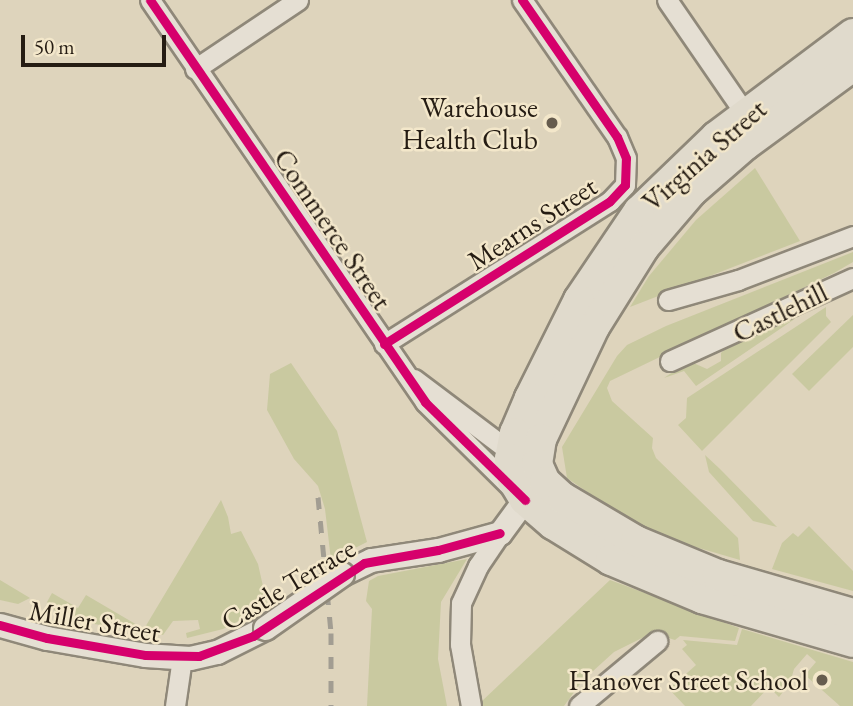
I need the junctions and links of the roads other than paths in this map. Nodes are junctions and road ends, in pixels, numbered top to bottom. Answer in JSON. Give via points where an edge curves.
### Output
{"nodes":[{"id":1,"x":150,"y":0,"type":"edge"},
{"id":2,"x":298,"y":0,"type":"edge"},
{"id":3,"x":522,"y":0,"type":"edge"},
{"id":4,"x":667,"y":0,"type":"edge"},
{"id":5,"x":853,"y":34,"type":"edge"},
{"id":6,"x":853,"y":66,"type":"edge"},
{"id":7,"x":195,"y":69,"type":"junction"},
{"id":8,"x":746,"y":115,"type":"junction"},
{"id":9,"x":853,"y":236,"type":"edge"},
{"id":10,"x":853,"y":278,"type":"edge"},
{"id":11,"x":668,"y":300,"type":"dead end"},
{"id":12,"x":384,"y":344,"type":"junction"},
{"id":13,"x":670,"y":361,"type":"dead end"},
{"id":14,"x":407,"y":373,"type":"junction"},
{"id":15,"x":510,"y":451,"type":"junction"},
{"id":16,"x":535,"y":484,"type":"junction"},
{"id":17,"x":500,"y":533,"type":"junction"},
{"id":18,"x":853,"y":614,"type":"edge"},
{"id":19,"x":0,"y":625,"type":"edge"},
{"id":20,"x":657,"y":641,"type":"dead end"},
{"id":21,"x":853,"y":642,"type":"edge"},
{"id":22,"x":182,"y":658,"type":"junction"},
{"id":23,"x":175,"y":706,"type":"edge"},
{"id":24,"x":471,"y":706,"type":"edge"},
{"id":25,"x":579,"y":706,"type":"edge"}],
"edges":[{"from":1,"to":7,"type":"street","name":"Commerce Street"},
{"from":2,"to":7,"type":"street"},
{"from":3,"to":12,"type":"street","name":"Mearns Street","via":[[617,137],[627,164],[625,185],[610,201]]},
{"from":4,"to":8,"type":"street"},
{"from":5,"to":8,"type":"main road","name":"Virginia Street"},
{"from":6,"to":16,"type":"main road","name":"Virginia Street","via":[[712,173],[644,247],[607,303],[550,418],[539,449]]},
{"from":7,"to":12,"type":"street","name":"Commerce Street"},
{"from":8,"to":15,"type":"main road","name":"Virginia Street","via":[[663,185],[611,249],[557,344]]},
{"from":9,"to":11,"type":"street","via":[[738,280]]},
{"from":10,"to":13,"type":"street","name":"Castlehill","via":[[711,354]]},
{"from":12,"to":14,"type":"street","name":"Commerce Street"},
{"from":14,"to":15,"type":"street","name":"Commerce Street"},
{"from":14,"to":16,"type":"street","name":"Commerce Street","via":[[442,422]]},
{"from":15,"to":16,"type":"main road","name":"Commerce Street","via":[[513,481]]},
{"from":16,"to":17,"type":"street"},
{"from":16,"to":18,"type":"main road","name":"Commerce Street","via":[[662,553],[718,575]]},
{"from":16,"to":21,"type":"main road","name":"Commerce Street","via":[[560,529],[611,560],[721,604]]},
{"from":17,"to":22,"type":"street","name":"Castle Terrace","bridge":true,"via":[[438,550],[371,560],[342,574],[265,628],[218,652]]},
{"from":17,"to":24,"type":"street","via":[[461,603],[460,644]]},
{"from":19,"to":22,"type":"street","name":"Miller Street","via":[[47,638]]},
{"from":20,"to":25,"type":"street"},
{"from":22,"to":23,"type":"street"}]}
